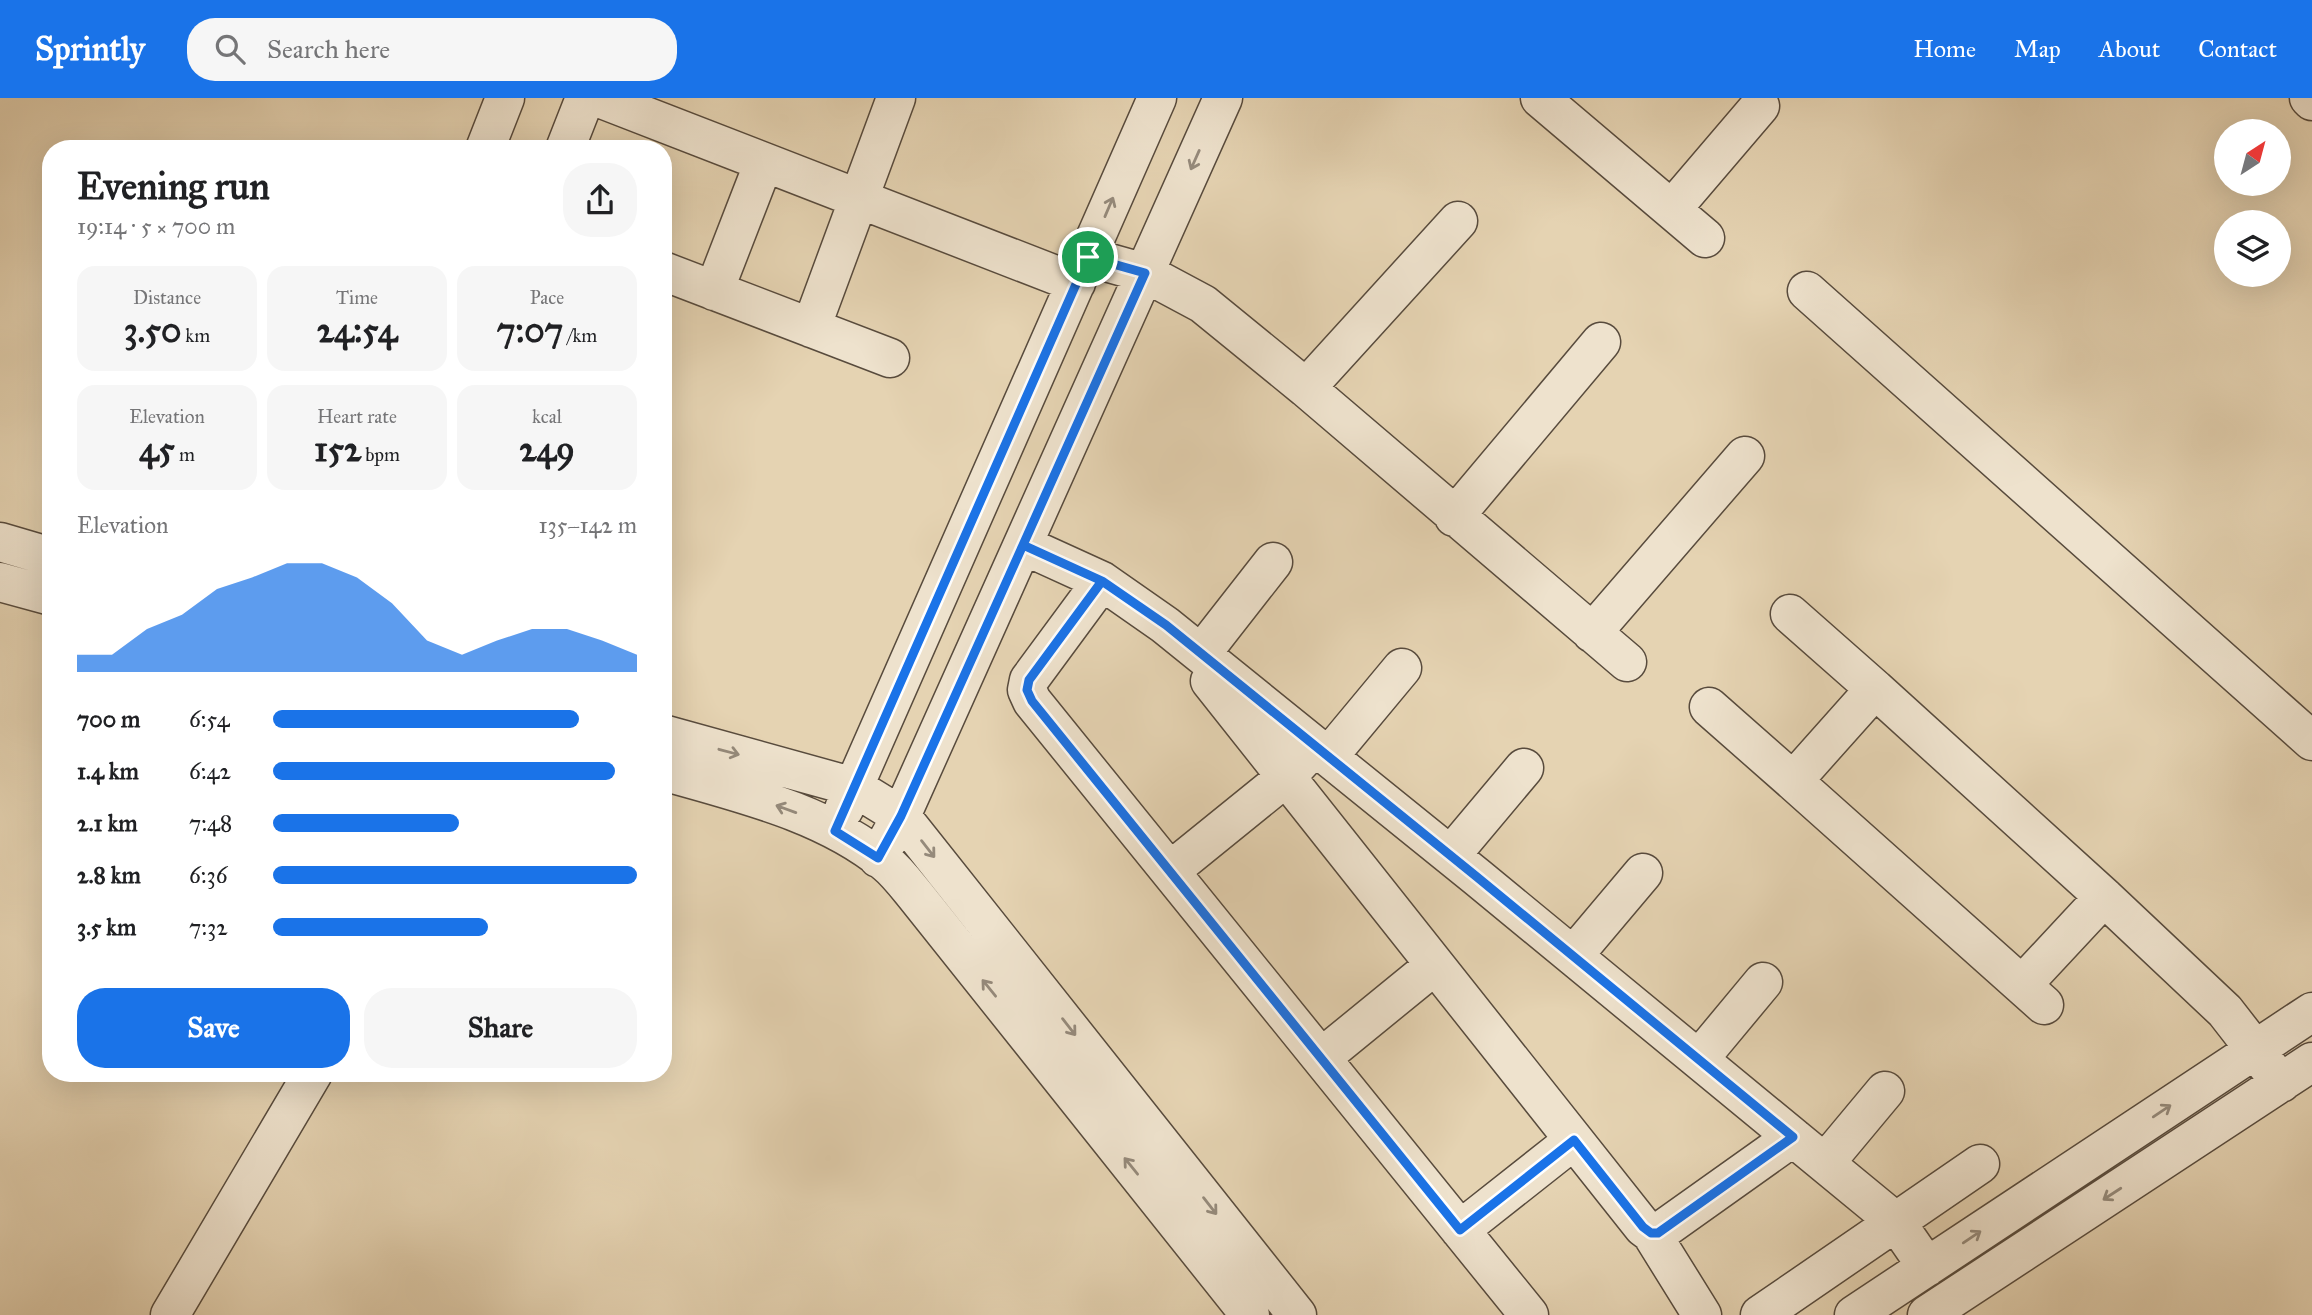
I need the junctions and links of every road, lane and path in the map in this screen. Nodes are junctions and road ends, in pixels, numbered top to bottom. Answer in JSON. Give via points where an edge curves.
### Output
{"nodes":[{"id":1,"x":505,"y":98,"type":"edge"},
{"id":2,"x":896,"y":98,"type":"edge"},
{"id":3,"x":1157,"y":98,"type":"edge"},
{"id":4,"x":1223,"y":98,"type":"edge"},
{"id":5,"x":1541,"y":98,"type":"edge"},
{"id":6,"x":599,"y":99,"type":"edge"},
{"id":7,"x":1760,"y":106,"type":"dead end"},
{"id":8,"x":489,"y":140,"type":"edge"},
{"id":9,"x":571,"y":140,"type":"edge"},
{"id":10,"x":668,"y":140,"type":"edge"},
{"id":11,"x":672,"y":141,"type":"edge"},
{"id":12,"x":764,"y":162,"type":"junction"},
{"id":13,"x":859,"y":199,"type":"junction"},
{"id":14,"x":1672,"y":209,"type":"junction"},
{"id":15,"x":1458,"y":221,"type":"dead end"},
{"id":16,"x":1705,"y":238,"type":"dead end"},
{"id":17,"x":1082,"y":270,"type":"junction"},
{"id":18,"x":1145,"y":273,"type":"junction"},
{"id":19,"x":672,"y":275,"type":"edge"},
{"id":20,"x":1807,"y":290,"type":"dead end"},
{"id":21,"x":714,"y":291,"type":"junction"},
{"id":22,"x":811,"y":328,"type":"junction"},
{"id":23,"x":1601,"y":342,"type":"dead end"},
{"id":24,"x":890,"y":358,"type":"dead end"},
{"id":25,"x":1306,"y":388,"type":"junction"},
{"id":26,"x":1745,"y":456,"type":"dead end"},
{"id":27,"x":1454,"y":517,"type":"junction"},
{"id":28,"x":0,"y":542,"type":"edge"},
{"id":29,"x":1023,"y":545,"type":"junction"},
{"id":30,"x":42,"y":554,"type":"edge"},
{"id":31,"x":1273,"y":562,"type":"dead end"},
{"id":32,"x":1102,"y":581,"type":"junction"},
{"id":33,"x":0,"y":582,"type":"edge"},
{"id":34,"x":42,"y":594,"type":"edge"},
{"id":35,"x":1790,"y":614,"type":"dead end"},
{"id":36,"x":1166,"y":625,"type":"junction"},
{"id":37,"x":1592,"y":633,"type":"junction"},
{"id":38,"x":1201,"y":654,"type":"junction"},
{"id":39,"x":1627,"y":662,"type":"dead end"},
{"id":40,"x":1402,"y":668,"type":"dead end"},
{"id":41,"x":1875,"y":690,"type":"junction"},
{"id":42,"x":1709,"y":707,"type":"dead end"},
{"id":43,"x":672,"y":736,"type":"edge"},
{"id":44,"x":2312,"y":741,"type":"edge"},
{"id":45,"x":1322,"y":752,"type":"junction"},
{"id":46,"x":1524,"y":768,"type":"dead end"},
{"id":47,"x":672,"y":774,"type":"edge"},
{"id":48,"x":1286,"y":777,"type":"junction"},
{"id":49,"x":1793,"y":781,"type":"junction"},
{"id":50,"x":854,"y":787,"type":"junction"},
{"id":51,"x":901,"y":816,"type":"junction"},
{"id":52,"x":835,"y":831,"type":"junction"},
{"id":53,"x":1451,"y":855,"type":"junction"},
{"id":54,"x":878,"y":858,"type":"junction"},
{"id":55,"x":1170,"y":872,"type":"junction"},
{"id":56,"x":1643,"y":873,"type":"dead end"},
{"id":57,"x":2104,"y":897,"type":"junction"},
{"id":58,"x":1573,"y":956,"type":"junction"},
{"id":59,"x":1435,"y":965,"type":"junction"},
{"id":60,"x":1763,"y":982,"type":"dead end"},
{"id":61,"x":2312,"y":1012,"type":"edge"},
{"id":62,"x":2256,"y":1049,"type":"junction"},
{"id":63,"x":1321,"y":1058,"type":"junction"},
{"id":64,"x":1699,"y":1059,"type":"junction"},
{"id":65,"x":2312,"y":1062,"type":"edge"},
{"id":66,"x":308,"y":1082,"type":"edge"},
{"id":67,"x":2281,"y":1083,"type":"junction"},
{"id":68,"x":1885,"y":1091,"type":"dead end"},
{"id":69,"x":1793,"y":1137,"type":"junction"},
{"id":70,"x":1574,"y":1140,"type":"junction"},
{"id":71,"x":1825,"y":1163,"type":"junction"},
{"id":72,"x":1980,"y":1164,"type":"dead end"},
{"id":73,"x":1896,"y":1222,"type":"junction"},
{"id":74,"x":1460,"y":1230,"type":"junction"},
{"id":75,"x":1651,"y":1233,"type":"junction"},
{"id":76,"x":1933,"y":1263,"type":"junction"},
{"id":77,"x":1959,"y":1293,"type":"junction"},
{"id":78,"x":170,"y":1315,"type":"edge"},
{"id":79,"x":1250,"y":1315,"type":"edge"},
{"id":80,"x":1297,"y":1315,"type":"edge"},
{"id":81,"x":1529,"y":1315,"type":"edge"},
{"id":82,"x":1702,"y":1315,"type":"edge"},
{"id":83,"x":1760,"y":1315,"type":"edge"},
{"id":84,"x":1854,"y":1315,"type":"edge"},
{"id":85,"x":1927,"y":1315,"type":"edge"}],
"edges":[{"from":1,"to":8,"type":"street"},
{"from":2,"to":13,"type":"street"},
{"from":17,"to":3,"type":"street","one_way":true},
{"from":4,"to":18,"type":"street","one_way":true},
{"from":5,"to":14,"type":"street"},
{"from":6,"to":9,"type":"street"},
{"from":6,"to":10,"type":"street"},
{"from":7,"to":14,"type":"street"},
{"from":11,"to":12,"type":"street"},
{"from":12,"to":13,"type":"street"},
{"from":12,"to":21,"type":"street"},
{"from":13,"to":17,"type":"street"},
{"from":13,"to":22,"type":"street"},
{"from":14,"to":16,"type":"street"},
{"from":15,"to":25,"type":"street"},
{"from":17,"to":18,"type":"street"},
{"from":17,"to":50,"type":"street"},
{"from":18,"to":25,"type":"street","via":[[1203,304]]},
{"from":18,"to":29,"type":"street"},
{"from":19,"to":21,"type":"street"},
{"from":20,"to":44,"type":"street"},
{"from":21,"to":22,"type":"street"},
{"from":22,"to":24,"type":"street"},
{"from":23,"to":27,"type":"street"},
{"from":25,"to":27,"type":"street"},
{"from":26,"to":37,"type":"street"},
{"from":27,"to":37,"type":"street"},
{"from":28,"to":30,"type":"street"},
{"from":29,"to":32,"type":"street"},
{"from":29,"to":51,"type":"street"},
{"from":31,"to":38,"type":"street"},
{"from":32,"to":36,"type":"street"},
{"from":32,"to":55,"type":"street","via":[[1029,680],[1027,690]]},
{"from":33,"to":34,"type":"street"},
{"from":35,"to":41,"type":"street"},
{"from":36,"to":38,"type":"street"},
{"from":36,"to":48,"type":"street"},
{"from":37,"to":39,"type":"street"},
{"from":38,"to":45,"type":"street"},
{"from":40,"to":45,"type":"street"},
{"from":41,"to":49,"type":"street"},
{"from":41,"to":57,"type":"street"},
{"from":42,"to":49,"type":"street"},
{"from":43,"to":50,"type":"street","one_way":true},
{"from":45,"to":48,"type":"street"},
{"from":45,"to":53,"type":"street"},
{"from":46,"to":53,"type":"street"},
{"from":52,"to":47,"type":"street","one_way":true,"via":[[752,796]]},
{"from":48,"to":55,"type":"street"},
{"from":48,"to":59,"type":"street"},
{"from":49,"to":57,"type":"street","via":[[2033,995]]},
{"from":50,"to":51,"type":"street"},
{"from":50,"to":52,"type":"street"},
{"from":51,"to":54,"type":"street"},
{"from":51,"to":80,"type":"street","one_way":true},
{"from":52,"to":54,"type":"street"},
{"from":53,"to":58,"type":"street"},
{"from":79,"to":54,"type":"street","one_way":true,"via":[[915,895]]},
{"from":55,"to":63,"type":"street"},
{"from":56,"to":58,"type":"street"},
{"from":57,"to":62,"type":"street","via":[[2225,1011]]},
{"from":58,"to":64,"type":"street"},
{"from":59,"to":63,"type":"street"},
{"from":59,"to":70,"type":"street"},
{"from":60,"to":64,"type":"street"},
{"from":61,"to":62,"type":"street"},
{"from":62,"to":67,"type":"street"},
{"from":76,"to":62,"type":"street","one_way":true},
{"from":63,"to":74,"type":"street"},
{"from":64,"to":69,"type":"street"},
{"from":65,"to":67,"type":"street"},
{"from":66,"to":78,"type":"street"},
{"from":67,"to":77,"type":"street","one_way":true},
{"from":68,"to":71,"type":"street"},
{"from":69,"to":71,"type":"street"},
{"from":69,"to":75,"type":"street","via":[[1658,1233]]},
{"from":70,"to":74,"type":"street"},
{"from":70,"to":75,"type":"street"},
{"from":71,"to":73,"type":"street"},
{"from":72,"to":73,"type":"street"},
{"from":73,"to":76,"type":"street"},
{"from":73,"to":83,"type":"street"},
{"from":74,"to":81,"type":"street"},
{"from":75,"to":82,"type":"street"},
{"from":76,"to":77,"type":"street"},
{"from":76,"to":84,"type":"street"},
{"from":77,"to":85,"type":"street"}]}
